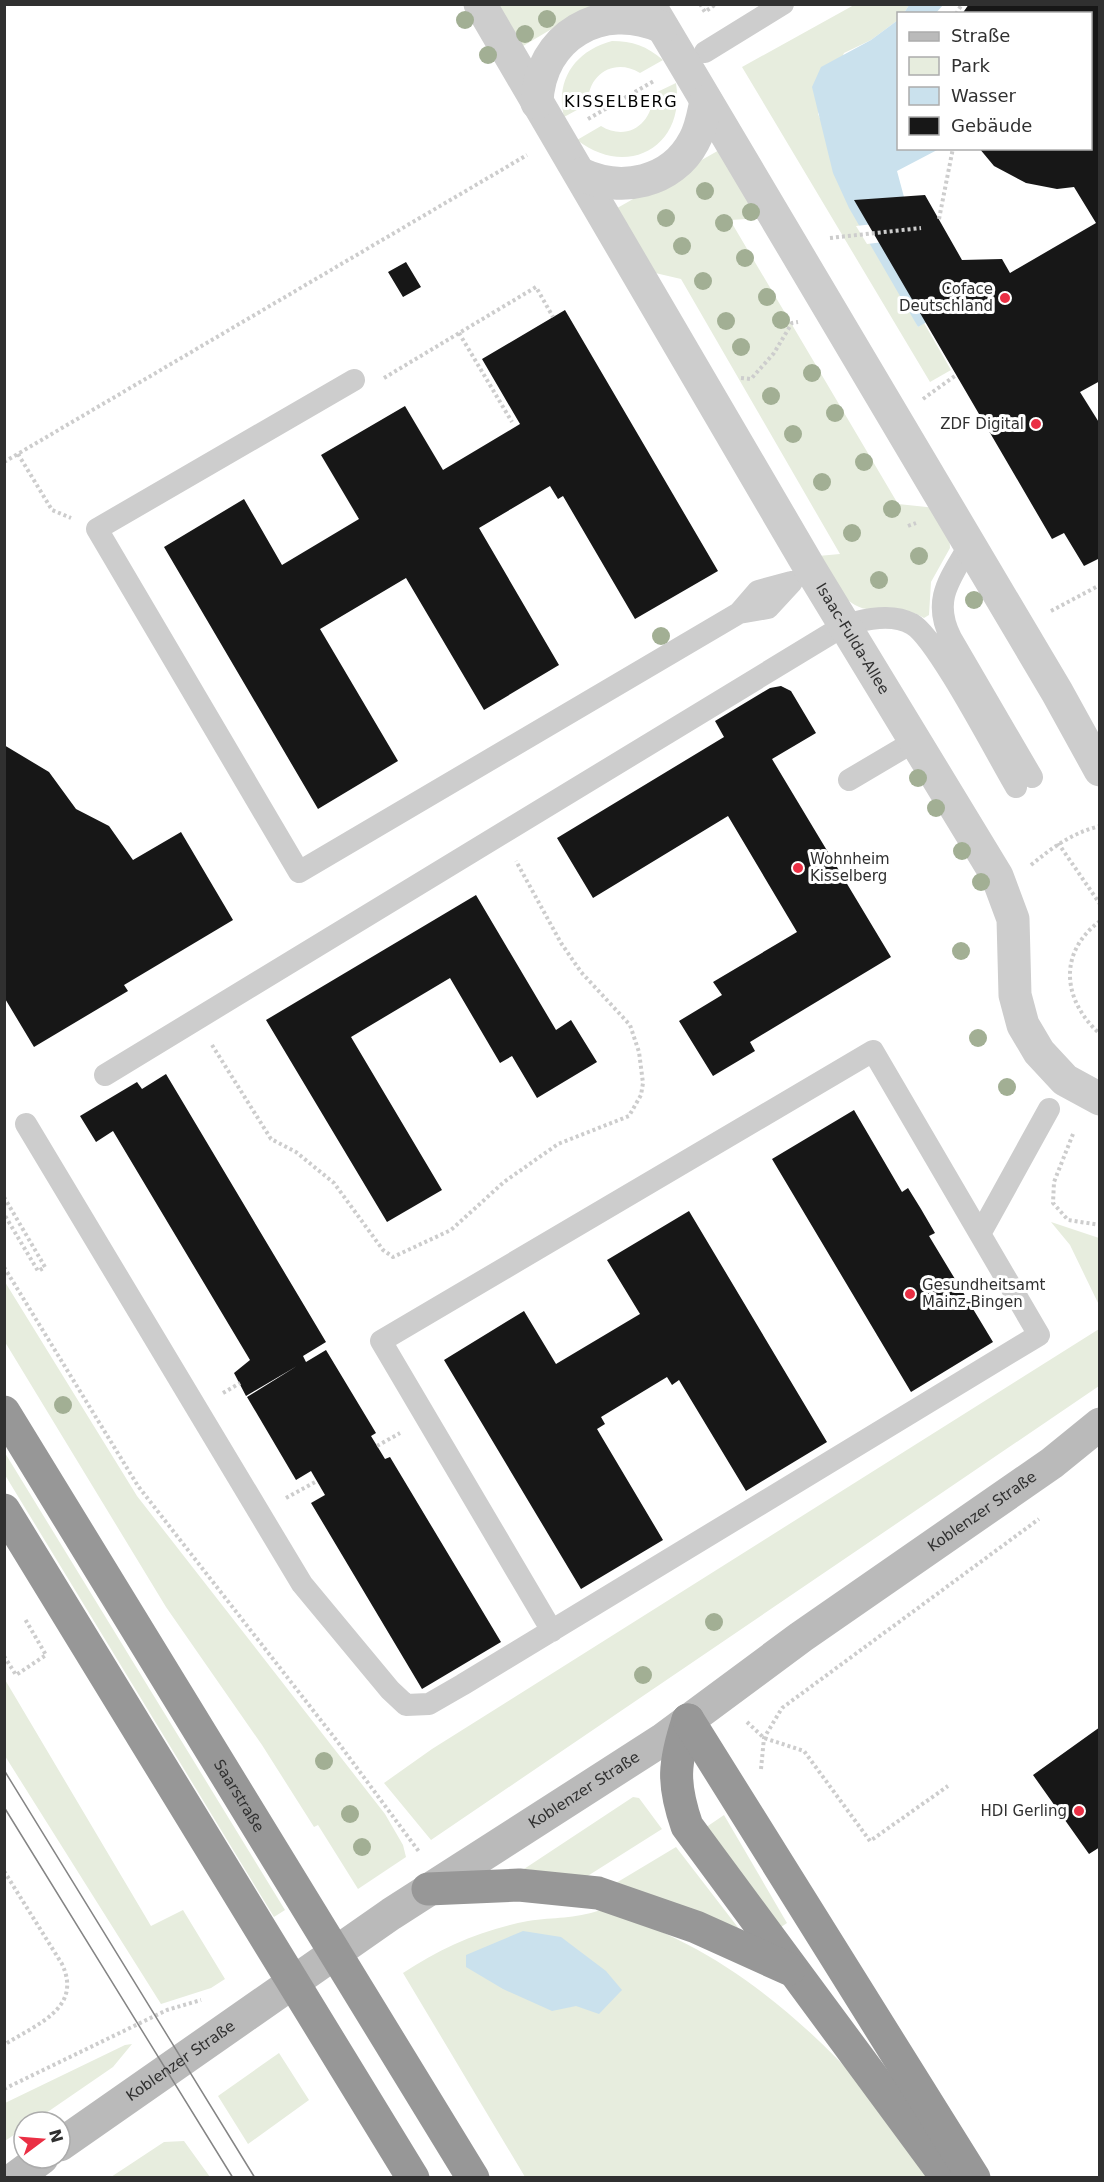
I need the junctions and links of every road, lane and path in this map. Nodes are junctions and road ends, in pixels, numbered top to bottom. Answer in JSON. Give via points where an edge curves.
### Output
{"nodes":[{"id":1,"x":480,"y":4,"type":"edge"},
{"id":2,"x":700,"y":4,"type":"edge"},
{"id":3,"x":716,"y":4,"type":"edge"},
{"id":4,"x":783,"y":4,"type":"edge"},
{"id":5,"x":656,"y":16,"type":"edge"},
{"id":6,"x":705,"y":52,"type":"dead end"},
{"id":7,"x":659,"y":78,"type":"dead end"},
{"id":8,"x":706,"y":101,"type":"junction"},
{"id":9,"x":537,"y":103,"type":"junction"},
{"id":10,"x":583,"y":122,"type":"dead end"},
{"id":11,"x":953,"y":150,"type":"edge"},
{"id":12,"x":532,"y":152,"type":"dead end"},
{"id":13,"x":580,"y":174,"type":"junction"},
{"id":14,"x":939,"y":219,"type":"dead end"},
{"id":15,"x":921,"y":228,"type":"dead end"},
{"id":16,"x":844,"y":237,"type":"dead end"},
{"id":17,"x":553,"y":317,"type":"dead end"},
{"id":18,"x":808,"y":321,"type":"dead end"},
{"id":19,"x":459,"y":333,"type":"junction"},
{"id":20,"x":955,"y":376,"type":"dead end"},
{"id":21,"x":733,"y":377,"type":"dead end"},
{"id":22,"x":365,"y":381,"type":"joint"},
{"id":23,"x":917,"y":403,"type":"dead end"},
{"id":24,"x":512,"y":422,"type":"dead end"},
{"id":25,"x":18,"y":454,"type":"junction"},
{"id":26,"x":4,"y":462,"type":"edge"},
{"id":27,"x":52,"y":510,"type":"dead end"},
{"id":28,"x":970,"y":544,"type":"junction"},
{"id":29,"x":801,"y":576,"type":"junction"},
{"id":30,"x":1100,"y":585,"type":"edge"},
{"id":31,"x":1043,"y":616,"type":"dead end"},
{"id":32,"x":845,"y":625,"type":"junction"},
{"id":33,"x":915,"y":741,"type":"junction"},
{"id":34,"x":1100,"y":770,"type":"edge"},
{"id":35,"x":849,"y":780,"type":"dead end"},
{"id":36,"x":1100,"y":826,"type":"edge"},
{"id":37,"x":501,"y":834,"type":"junction"},
{"id":38,"x":1058,"y":843,"type":"junction"},
{"id":39,"x":1027,"y":868,"type":"dead end"},
{"id":40,"x":1100,"y":904,"type":"edge"},
{"id":41,"x":1100,"y":921,"type":"edge"},
{"id":42,"x":196,"y":1020,"type":"junction"},
{"id":43,"x":1100,"y":1034,"type":"edge"},
{"id":44,"x":105,"y":1075,"type":"dead end"},
{"id":45,"x":1100,"y":1099,"type":"edge"},
{"id":46,"x":1049,"y":1109,"type":"dead end"},
{"id":47,"x":26,"y":1124,"type":"dead end"},
{"id":48,"x":1076,"y":1126,"type":"dead end"},
{"id":49,"x":4,"y":1197,"type":"edge"},
{"id":50,"x":4,"y":1215,"type":"edge"},
{"id":51,"x":1100,"y":1225,"type":"edge"},
{"id":52,"x":980,"y":1234,"type":"junction"},
{"id":53,"x":4,"y":1267,"type":"edge"},
{"id":54,"x":4,"y":1412,"type":"edge"},
{"id":55,"x":1100,"y":1425,"type":"edge"},
{"id":56,"x":4,"y":1510,"type":"edge"},
{"id":57,"x":1043,"y":1516,"type":"dead end"},
{"id":58,"x":552,"y":1631,"type":"junction"},
{"id":59,"x":46,"y":1655,"type":"dead end"},
{"id":60,"x":4,"y":1656,"type":"edge"},
{"id":61,"x":688,"y":1720,"type":"junction"},
{"id":62,"x":756,"y":1730,"type":"dead end"},
{"id":63,"x":765,"y":1738,"type":"junction"},
{"id":64,"x":760,"y":1776,"type":"dead end"},
{"id":65,"x":948,"y":1786,"type":"dead end"},
{"id":66,"x":421,"y":1854,"type":"dead end"},
{"id":67,"x":4,"y":1871,"type":"edge"},
{"id":68,"x":428,"y":1889,"type":"junction"},
{"id":69,"x":793,"y":1971,"type":"junction"},
{"id":70,"x":208,"y":1998,"type":"dead end"},
{"id":71,"x":4,"y":2045,"type":"edge"},
{"id":72,"x":4,"y":2089,"type":"edge"},
{"id":73,"x":72,"y":2136,"type":"edge"},
{"id":74,"x":413,"y":2178,"type":"edge"},
{"id":75,"x":473,"y":2178,"type":"edge"},
{"id":76,"x":947,"y":2178,"type":"edge"},
{"id":77,"x":974,"y":2178,"type":"edge"}],
"edges":[{"from":1,"to":9,"type":"street","name":"Isaac-Fulda-Allee"},
{"from":2,"to":3,"type":"path","via":[[705,12]]},
{"from":4,"to":6,"type":"lane"},
{"from":5,"to":8,"type":"street"},
{"from":5,"to":9,"type":"street","via":[[602,18],[582,25],[557,45],[545,62],[538,82]]},
{"from":7,"to":10,"type":"path"},
{"from":8,"to":13,"type":"street","via":[[693,143],[663,173],[643,182],[622,184],[600,182]]},
{"from":8,"to":28,"type":"street"},
{"from":9,"to":13,"type":"street","name":"Isaac-Fulda-Allee"},
{"from":11,"to":14,"type":"path"},
{"from":12,"to":25,"type":"path"},
{"from":13,"to":29,"type":"street","name":"Isaac-Fulda-Allee"},
{"from":15,"to":16,"type":"path"},
{"from":17,"to":19,"type":"path","via":[[536,287]]},
{"from":18,"to":21,"type":"path","via":[[792,323],[752,379]]},
{"from":19,"to":22,"type":"path"},
{"from":19,"to":24,"type":"path"},
{"from":20,"to":23,"type":"path"},
{"from":22,"to":29,"type":"lane","via":[[97,529],[298,872],[739,613],[758,591]]},
{"from":25,"to":26,"type":"path"},
{"from":25,"to":27,"type":"path"},
{"from":28,"to":32,"type":"lane","via":[[944,592],[942,617],[1024,782],[918,628],[892,618]]},
{"from":28,"to":34,"type":"street"},
{"from":29,"to":32,"type":"street","name":"Isaac-Fulda-Allee"},
{"from":30,"to":31,"type":"path"},
{"from":32,"to":33,"type":"street","name":"Isaac-Fulda-Allee"},
{"from":32,"to":37,"type":"lane"},
{"from":33,"to":35,"type":"lane"},
{"from":33,"to":45,"type":"street","name":"Isaac-Fulda-Allee","via":[[1005,893],[1012,919],[1015,995],[1029,1038],[1065,1080]]},
{"from":36,"to":38,"type":"path"},
{"from":37,"to":42,"type":"lane"},
{"from":37,"to":42,"type":"path","via":[[580,972],[630,1025],[639,1052],[642,1089],[637,1107],[628,1116],[568,1139],[532,1160],[451,1230],[393,1257],[383,1250],[327,1176],[271,1139]]},
{"from":38,"to":39,"type":"path"},
{"from":38,"to":40,"type":"path"},
{"from":41,"to":43,"type":"path","via":[[1087,930],[1074,951],[1069,974],[1072,998],[1084,1020]]},
{"from":42,"to":44,"type":"lane"},
{"from":46,"to":52,"type":"lane"},
{"from":47,"to":58,"type":"lane","via":[[302,1584],[390,1690],[406,1705],[429,1704]]},
{"from":48,"to":51,"type":"path","via":[[1054,1182],[1053,1203],[1068,1220]]},
{"from":49,"to":50,"type":"path","via":[[45,1267],[38,1271]]},
{"from":52,"to":58,"type":"lane","via":[[1039,1335]]},
{"from":52,"to":58,"type":"lane","via":[[873,1051],[381,1341]]},
{"from":53,"to":66,"type":"path","via":[[138,1486]]},
{"from":54,"to":75,"type":"highway","name":"Saarstraße"},
{"from":55,"to":61,"type":"main road","name":"Koblenzer Straße"},
{"from":56,"to":74,"type":"highway"},
{"from":57,"to":63,"type":"path","via":[[782,1708]]},
{"from":59,"to":60,"type":"path","via":[[16,1675]]},
{"from":61,"to":68,"type":"main road","name":"Koblenzer Straße"},
{"from":61,"to":69,"type":"highway","via":[[677,1753],[675,1778],[687,1826]]},
{"from":61,"to":77,"type":"highway"},
{"from":62,"to":63,"type":"path"},
{"from":63,"to":64,"type":"path"},
{"from":63,"to":65,"type":"path","via":[[804,1751],[870,1841]]},
{"from":67,"to":71,"type":"path","via":[[62,1964],[68,1985],[57,2011]]},
{"from":68,"to":69,"type":"highway","via":[[519,1886],[598,1893],[696,1927]]},
{"from":68,"to":73,"type":"main road","name":"Koblenzer Straße"},
{"from":69,"to":76,"type":"highway"},
{"from":70,"to":72,"type":"path","via":[[167,2010]]}]}
